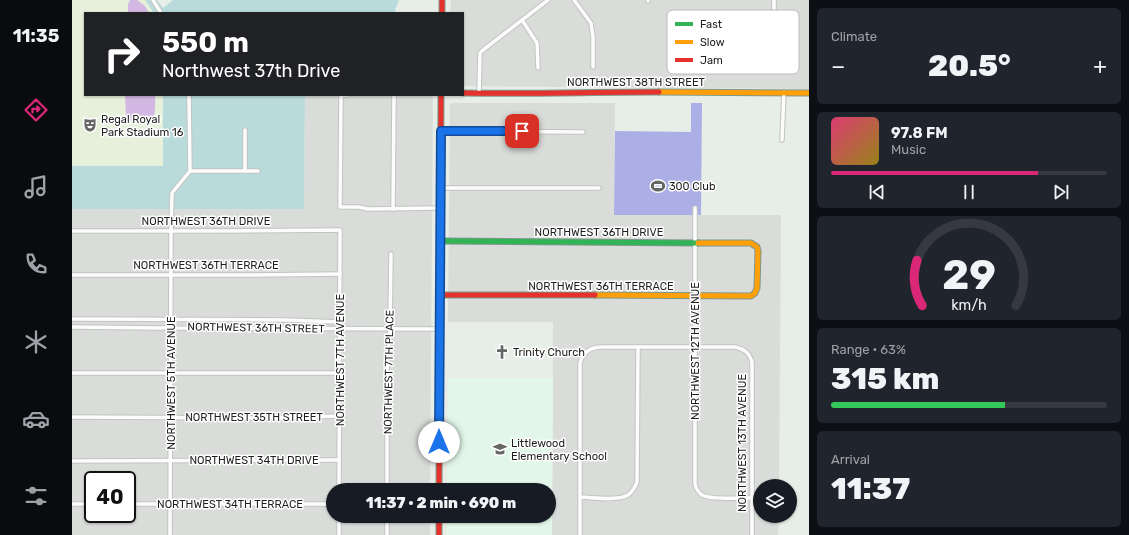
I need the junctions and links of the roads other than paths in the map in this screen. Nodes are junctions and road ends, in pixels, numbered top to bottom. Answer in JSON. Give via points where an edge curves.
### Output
{"nodes":[{"id":1,"x":153,"y":0,"type":"edge"},
{"id":2,"x":442,"y":0,"type":"edge"},
{"id":3,"x":548,"y":0,"type":"edge"},
{"id":4,"x":574,"y":0,"type":"edge"},
{"id":5,"x":161,"y":12,"type":"edge"},
{"id":6,"x":442,"y":12,"type":"edge"},
{"id":7,"x":522,"y":20,"type":"junction"},
{"id":8,"x":593,"y":67,"type":"dead end"},
{"id":9,"x":538,"y":68,"type":"dead end"},
{"id":10,"x":784,"y":92,"type":"junction"},
{"id":11,"x":464,"y":93,"type":"edge"},
{"id":12,"x":479,"y":93,"type":"junction"},
{"id":13,"x":809,"y":93,"type":"edge"},
{"id":14,"x":189,"y":96,"type":"edge"},
{"id":15,"x":341,"y":96,"type":"edge"},
{"id":16,"x":394,"y":96,"type":"edge"},
{"id":17,"x":441,"y":96,"type":"edge"},
{"id":18,"x":245,"y":130,"type":"dead end"},
{"id":19,"x":441,"y":131,"type":"junction"},
{"id":20,"x":583,"y":132,"type":"dead end"},
{"id":21,"x":782,"y":140,"type":"dead end"},
{"id":22,"x":190,"y":171,"type":"junction"},
{"id":23,"x":245,"y":171,"type":"junction"},
{"id":24,"x":258,"y":171,"type":"dead end"},
{"id":25,"x":440,"y":188,"type":"junction"},
{"id":26,"x":599,"y":188,"type":"dead end"},
{"id":27,"x":440,"y":208,"type":"junction"},
{"id":28,"x":695,"y":208,"type":"dead end"},
{"id":29,"x":393,"y":209,"type":"junction"},
{"id":30,"x":340,"y":230,"type":"joint"},
{"id":31,"x":72,"y":231,"type":"edge"},
{"id":32,"x":171,"y":231,"type":"junction"},
{"id":33,"x":440,"y":241,"type":"junction"},
{"id":34,"x":695,"y":242,"type":"junction"},
{"id":35,"x":391,"y":254,"type":"dead end"},
{"id":36,"x":340,"y":274,"type":"junction"},
{"id":37,"x":72,"y":275,"type":"edge"},
{"id":38,"x":171,"y":275,"type":"junction"},
{"id":39,"x":758,"y":288,"type":"joint"},
{"id":40,"x":440,"y":295,"type":"junction"},
{"id":41,"x":695,"y":296,"type":"junction"},
{"id":42,"x":72,"y":319,"type":"edge"},
{"id":43,"x":86,"y":319,"type":"junction"},
{"id":44,"x":171,"y":320,"type":"junction"},
{"id":45,"x":340,"y":322,"type":"junction"},
{"id":46,"x":171,"y":326,"type":"junction"},
{"id":47,"x":72,"y":328,"type":"edge"},
{"id":48,"x":86,"y":328,"type":"junction"},
{"id":49,"x":340,"y":329,"type":"junction"},
{"id":50,"x":390,"y":329,"type":"junction"},
{"id":51,"x":439,"y":329,"type":"junction"},
{"id":52,"x":638,"y":347,"type":"junction"},
{"id":53,"x":695,"y":347,"type":"junction"},
{"id":54,"x":72,"y":373,"type":"edge"},
{"id":55,"x":171,"y":373,"type":"junction"},
{"id":56,"x":340,"y":373,"type":"junction"},
{"id":57,"x":339,"y":416,"type":"junction"},
{"id":58,"x":72,"y":417,"type":"edge"},
{"id":59,"x":170,"y":417,"type":"junction"},
{"id":60,"x":170,"y":460,"type":"junction"},
{"id":61,"x":339,"y":460,"type":"junction"},
{"id":62,"x":72,"y":461,"type":"edge"},
{"id":63,"x":339,"y":483,"type":"edge"},
{"id":64,"x":387,"y":483,"type":"edge"},
{"id":65,"x":440,"y":483,"type":"edge"},
{"id":66,"x":581,"y":498,"type":"junction"},
{"id":67,"x":752,"y":498,"type":"junction"},
{"id":68,"x":72,"y":504,"type":"edge"},
{"id":69,"x":84,"y":504,"type":"edge"},
{"id":70,"x":136,"y":504,"type":"edge"},
{"id":71,"x":170,"y":504,"type":"junction"},
{"id":72,"x":326,"y":504,"type":"edge"},
{"id":73,"x":339,"y":523,"type":"edge"},
{"id":74,"x":387,"y":523,"type":"edge"},
{"id":75,"x":440,"y":523,"type":"edge"},
{"id":76,"x":170,"y":535,"type":"edge"},
{"id":77,"x":339,"y":535,"type":"edge"},
{"id":78,"x":387,"y":535,"type":"edge"},
{"id":79,"x":440,"y":535,"type":"edge"},
{"id":80,"x":580,"y":535,"type":"edge"},
{"id":81,"x":752,"y":535,"type":"edge"}],
"edges":[{"from":1,"to":5,"type":"street"},
{"from":2,"to":6,"type":"street"},
{"from":3,"to":7,"type":"street"},
{"from":4,"to":8,"type":"street","via":[[591,23]]},
{"from":7,"to":9,"type":"street","via":[[537,43]]},
{"from":7,"to":12,"type":"street","via":[[480,53]]},
{"from":10,"to":12,"type":"street","name":"NORTHWEST 38TH STREET"},
{"from":10,"to":13,"type":"street","name":"NORTHWEST 38TH STREET"},
{"from":10,"to":21,"type":"street"},
{"from":11,"to":12,"type":"street","name":"NORTHWEST 38TH STREET"},
{"from":14,"to":22,"type":"street"},
{"from":15,"to":29,"type":"street","via":[[340,207]]},
{"from":16,"to":29,"type":"street"},
{"from":17,"to":19,"type":"street"},
{"from":18,"to":23,"type":"street"},
{"from":19,"to":20,"type":"street"},
{"from":19,"to":25,"type":"street"},
{"from":22,"to":23,"type":"street"},
{"from":22,"to":32,"type":"street","name":"NORTHWEST 5TH AVENUE","via":[[172,194]]},
{"from":23,"to":24,"type":"street"},
{"from":25,"to":26,"type":"street"},
{"from":25,"to":27,"type":"street"},
{"from":27,"to":29,"type":"street"},
{"from":27,"to":33,"type":"street"},
{"from":28,"to":34,"type":"street","name":"NORTHWEST 12TH AVENUE"},
{"from":30,"to":32,"type":"street","name":"NORTHWEST 36TH DRIVE"},
{"from":30,"to":36,"type":"street","name":"NORTHWEST 7TH AVENUE"},
{"from":31,"to":32,"type":"street","name":"NORTHWEST 36TH DRIVE"},
{"from":32,"to":38,"type":"street","name":"NORTHWEST 5TH AVENUE"},
{"from":33,"to":34,"type":"street","name":"NORTHWEST 36TH DRIVE"},
{"from":33,"to":40,"type":"street"},
{"from":34,"to":39,"type":"street","name":"NORTHWEST 36TH DRIVE","via":[[751,243],[757,247]]},
{"from":34,"to":41,"type":"street","name":"NORTHWEST 12TH AVENUE"},
{"from":35,"to":50,"type":"street","name":"NORTHWEST 7TH PLACE"},
{"from":36,"to":38,"type":"street","name":"NORTHWEST 36TH TERRACE"},
{"from":36,"to":45,"type":"street","name":"NORTHWEST 7TH AVENUE"},
{"from":37,"to":38,"type":"street","name":"NORTHWEST 36TH TERRACE"},
{"from":38,"to":44,"type":"street","name":"NORTHWEST 5TH AVENUE"},
{"from":39,"to":41,"type":"street","name":"NORTHWEST 36TH TERRACE","via":[[751,296]]},
{"from":40,"to":41,"type":"street","name":"NORTHWEST 36TH TERRACE"},
{"from":40,"to":51,"type":"street"},
{"from":41,"to":53,"type":"street","name":"NORTHWEST 12TH AVENUE"},
{"from":42,"to":43,"type":"street"},
{"from":43,"to":44,"type":"street"},
{"from":43,"to":48,"type":"street"},
{"from":44,"to":45,"type":"street"},
{"from":44,"to":46,"type":"street","name":"NORTHWEST 5TH AVENUE"},
{"from":45,"to":49,"type":"street","name":"NORTHWEST 7TH AVENUE"},
{"from":46,"to":48,"type":"street","name":"NORTHWEST 36TH STREET"},
{"from":46,"to":49,"type":"street","name":"NORTHWEST 36TH STREET"},
{"from":46,"to":55,"type":"street","name":"NORTHWEST 5TH AVENUE"},
{"from":47,"to":48,"type":"street","name":"NORTHWEST 36TH STREET"},
{"from":49,"to":50,"type":"street","name":"NORTHWEST 36TH STREET"},
{"from":49,"to":56,"type":"street","name":"NORTHWEST 7TH AVENUE"},
{"from":50,"to":51,"type":"street","name":"NORTHWEST 36TH STREET"},
{"from":50,"to":64,"type":"street","name":"NORTHWEST 7TH PLACE","via":[[387,372]]},
{"from":51,"to":65,"type":"street"},
{"from":52,"to":53,"type":"street"},
{"from":52,"to":66,"type":"street","via":[[637,482],[634,490],[622,497]]},
{"from":52,"to":66,"type":"street","via":[[596,347],[583,355],[580,363]]},
{"from":53,"to":67,"type":"street","name":"NORTHWEST 13TH AVENUE","via":[[735,347],[748,353],[752,362]]},
{"from":53,"to":67,"type":"street","name":"NORTHWEST 12TH AVENUE","via":[[696,489],[709,497]]},
{"from":54,"to":55,"type":"street"},
{"from":55,"to":56,"type":"street"},
{"from":55,"to":59,"type":"street","name":"NORTHWEST 5TH AVENUE"},
{"from":56,"to":57,"type":"street","name":"NORTHWEST 7TH AVENUE"},
{"from":57,"to":59,"type":"street","name":"NORTHWEST 35TH STREET"},
{"from":57,"to":61,"type":"street","name":"NORTHWEST 7TH AVENUE"},
{"from":58,"to":59,"type":"street","name":"NORTHWEST 35TH STREET"},
{"from":59,"to":60,"type":"street","name":"NORTHWEST 5TH AVENUE"},
{"from":60,"to":61,"type":"street","name":"NORTHWEST 34TH DRIVE"},
{"from":60,"to":62,"type":"street","name":"NORTHWEST 34TH DRIVE"},
{"from":60,"to":71,"type":"street","name":"NORTHWEST 5TH AVENUE"},
{"from":61,"to":63,"type":"street","name":"NORTHWEST 7TH AVENUE"},
{"from":66,"to":80,"type":"street"},
{"from":67,"to":81,"type":"street","name":"NORTHWEST 13TH AVENUE"},
{"from":68,"to":69,"type":"street"},
{"from":70,"to":71,"type":"street","name":"NORTHWEST 34TH TERRACE"},
{"from":71,"to":72,"type":"street","name":"NORTHWEST 34TH TERRACE"},
{"from":71,"to":76,"type":"street","name":"NORTHWEST 5TH AVENUE"},
{"from":73,"to":77,"type":"street"},
{"from":74,"to":78,"type":"street"},
{"from":75,"to":79,"type":"street"}]}
